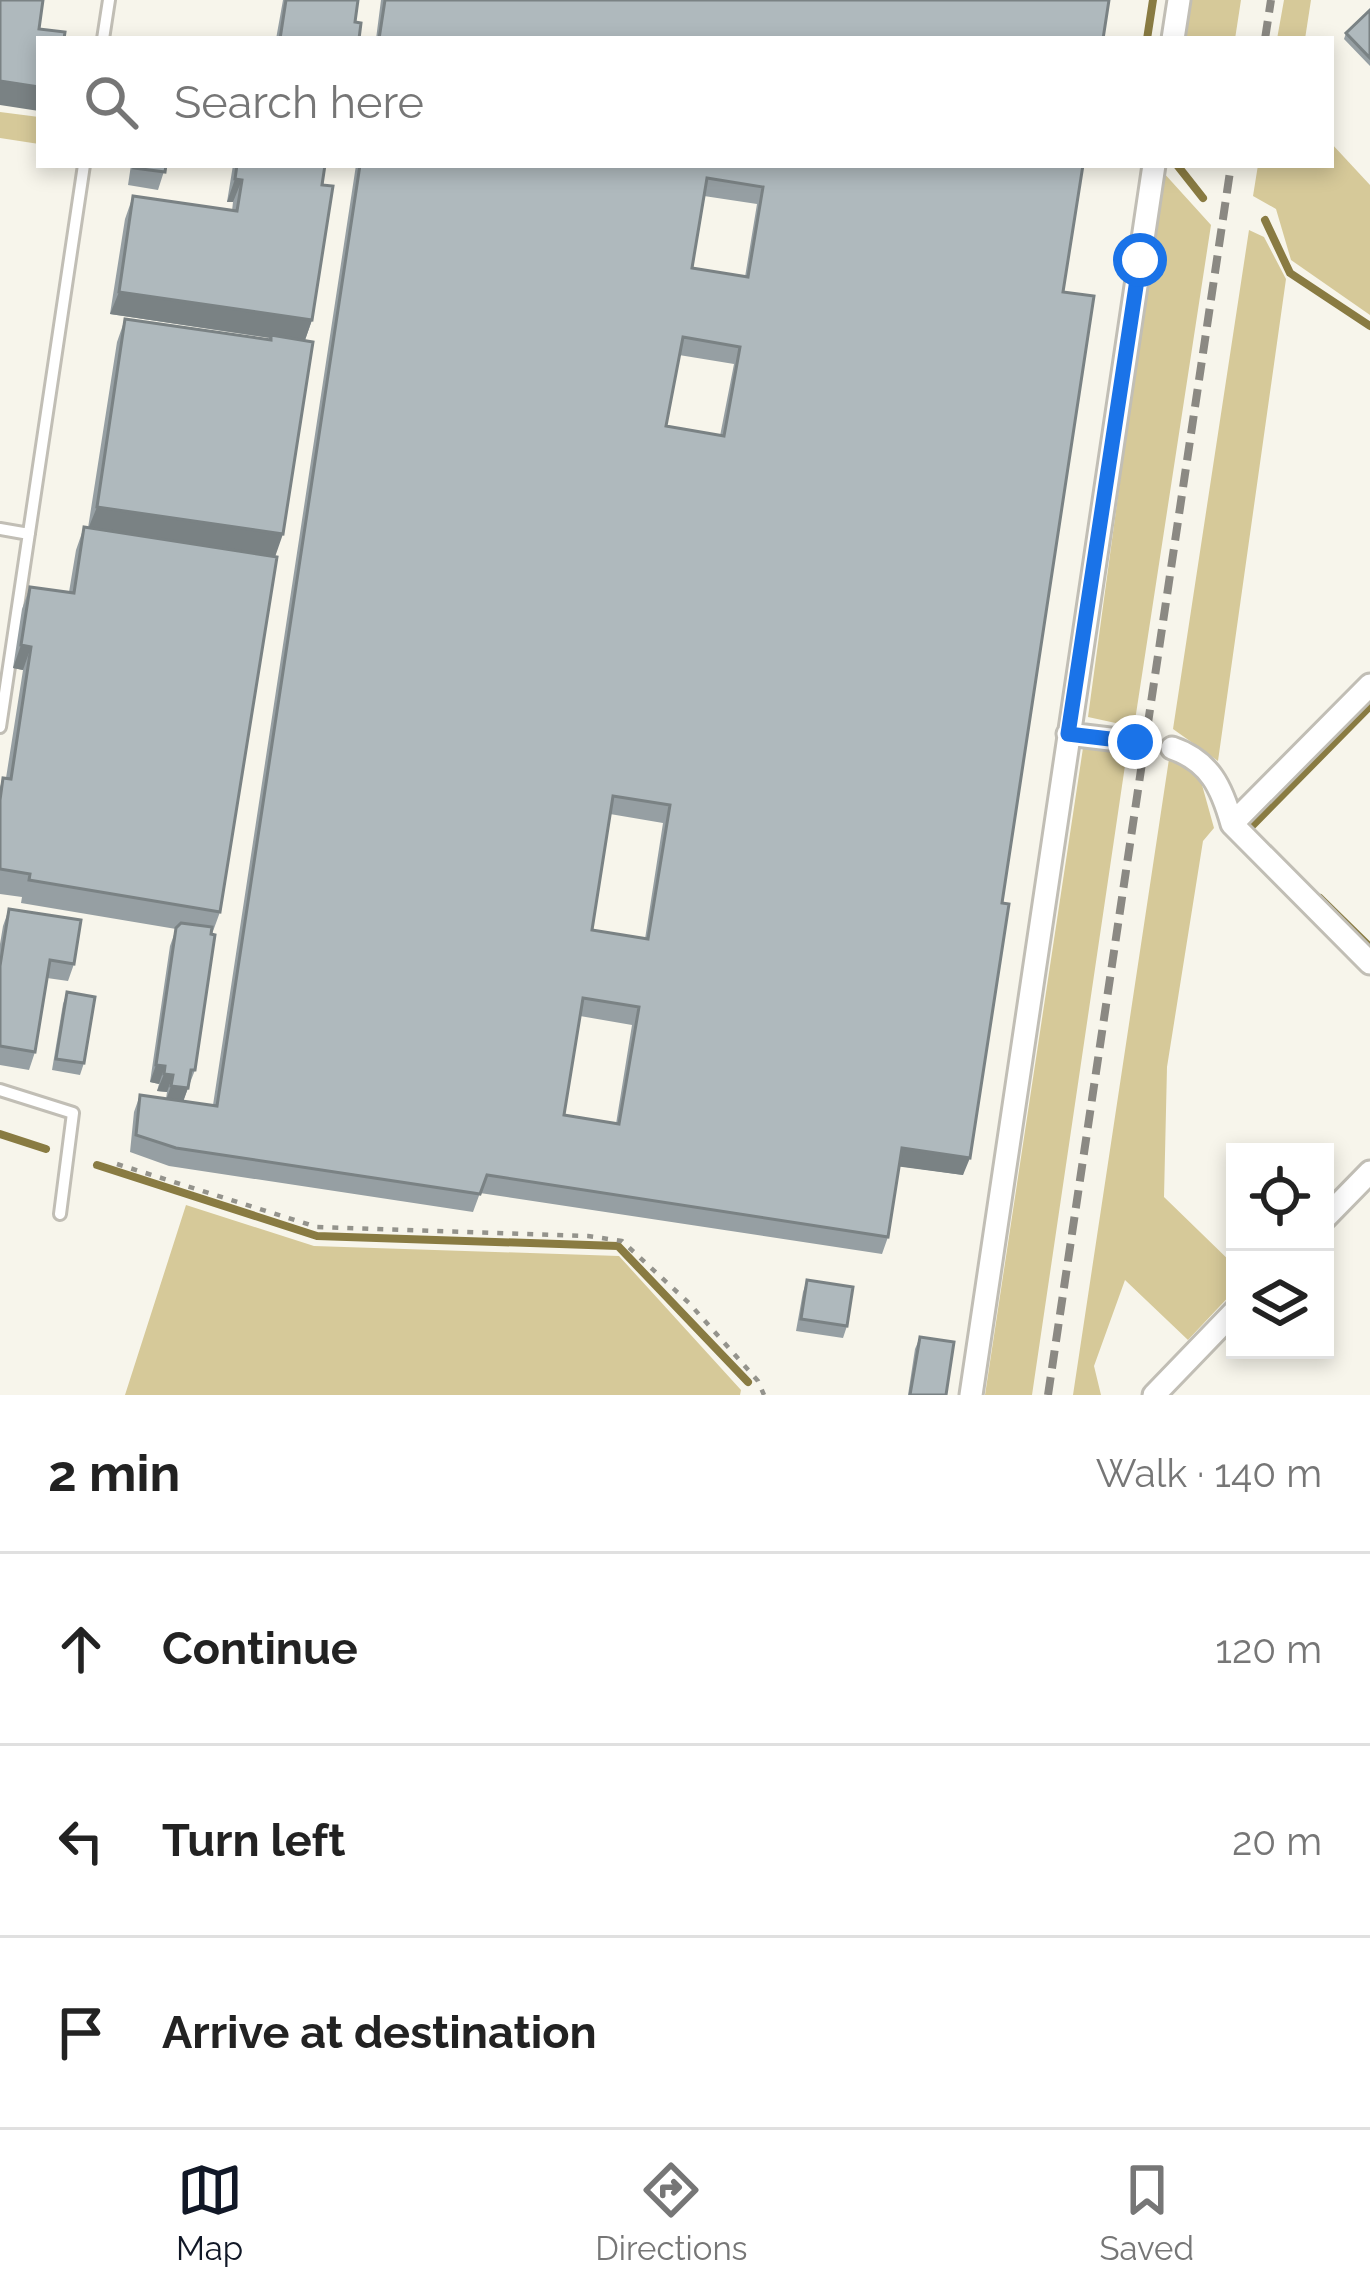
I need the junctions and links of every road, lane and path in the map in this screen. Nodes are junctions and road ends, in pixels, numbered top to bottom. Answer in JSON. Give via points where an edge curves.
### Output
{"nodes":[{"id":1,"x":109,"y":0,"type":"edge"},
{"id":2,"x":1179,"y":0,"type":"edge"},
{"id":3,"x":103,"y":36,"type":"edge"},
{"id":4,"x":1173,"y":36,"type":"edge"},
{"id":5,"x":84,"y":168,"type":"edge"},
{"id":6,"x":1154,"y":168,"type":"edge"},
{"id":7,"x":0,"y":529,"type":"edge"},
{"id":8,"x":29,"y":534,"type":"junction"},
{"id":9,"x":1370,"y":686,"type":"edge"},
{"id":10,"x":0,"y":727,"type":"edge"},
{"id":11,"x":1068,"y":734,"type":"junction"},
{"id":12,"x":1135,"y":742,"type":"tunnel mouth"},
{"id":13,"x":1172,"y":748,"type":"tunnel mouth"},
{"id":14,"x":1232,"y":824,"type":"junction"},
{"id":15,"x":1370,"y":963,"type":"edge"},
{"id":16,"x":0,"y":1090,"type":"edge"},
{"id":17,"x":117,"y":1163,"type":"dead end"},
{"id":18,"x":1370,"y":1172,"type":"edge"},
{"id":19,"x":1334,"y":1209,"type":"edge"},
{"id":20,"x":60,"y":1214,"type":"dead end"},
{"id":21,"x":1226,"y":1320,"type":"edge"},
{"id":22,"x":764,"y":1395,"type":"edge"},
{"id":23,"x":971,"y":1395,"type":"edge"},
{"id":24,"x":1154,"y":1395,"type":"edge"}],
"edges":[{"from":1,"to":3,"type":"lane"},
{"from":2,"to":4,"type":"street"},
{"from":5,"to":8,"type":"lane"},
{"from":6,"to":11,"type":"street"},
{"from":7,"to":8,"type":"lane"},
{"from":8,"to":10,"type":"lane"},
{"from":9,"to":14,"type":"street"},
{"from":11,"to":12,"type":"street"},
{"from":11,"to":23,"type":"street"},
{"from":13,"to":14,"type":"street","via":[[1210,771]]},
{"from":14,"to":15,"type":"street"},
{"from":16,"to":20,"type":"lane","via":[[73,1113]]},
{"from":17,"to":22,"type":"path","via":[[317,1227],[622,1240],[689,1303]]},
{"from":18,"to":19,"type":"street"},
{"from":21,"to":24,"type":"street"}]}
